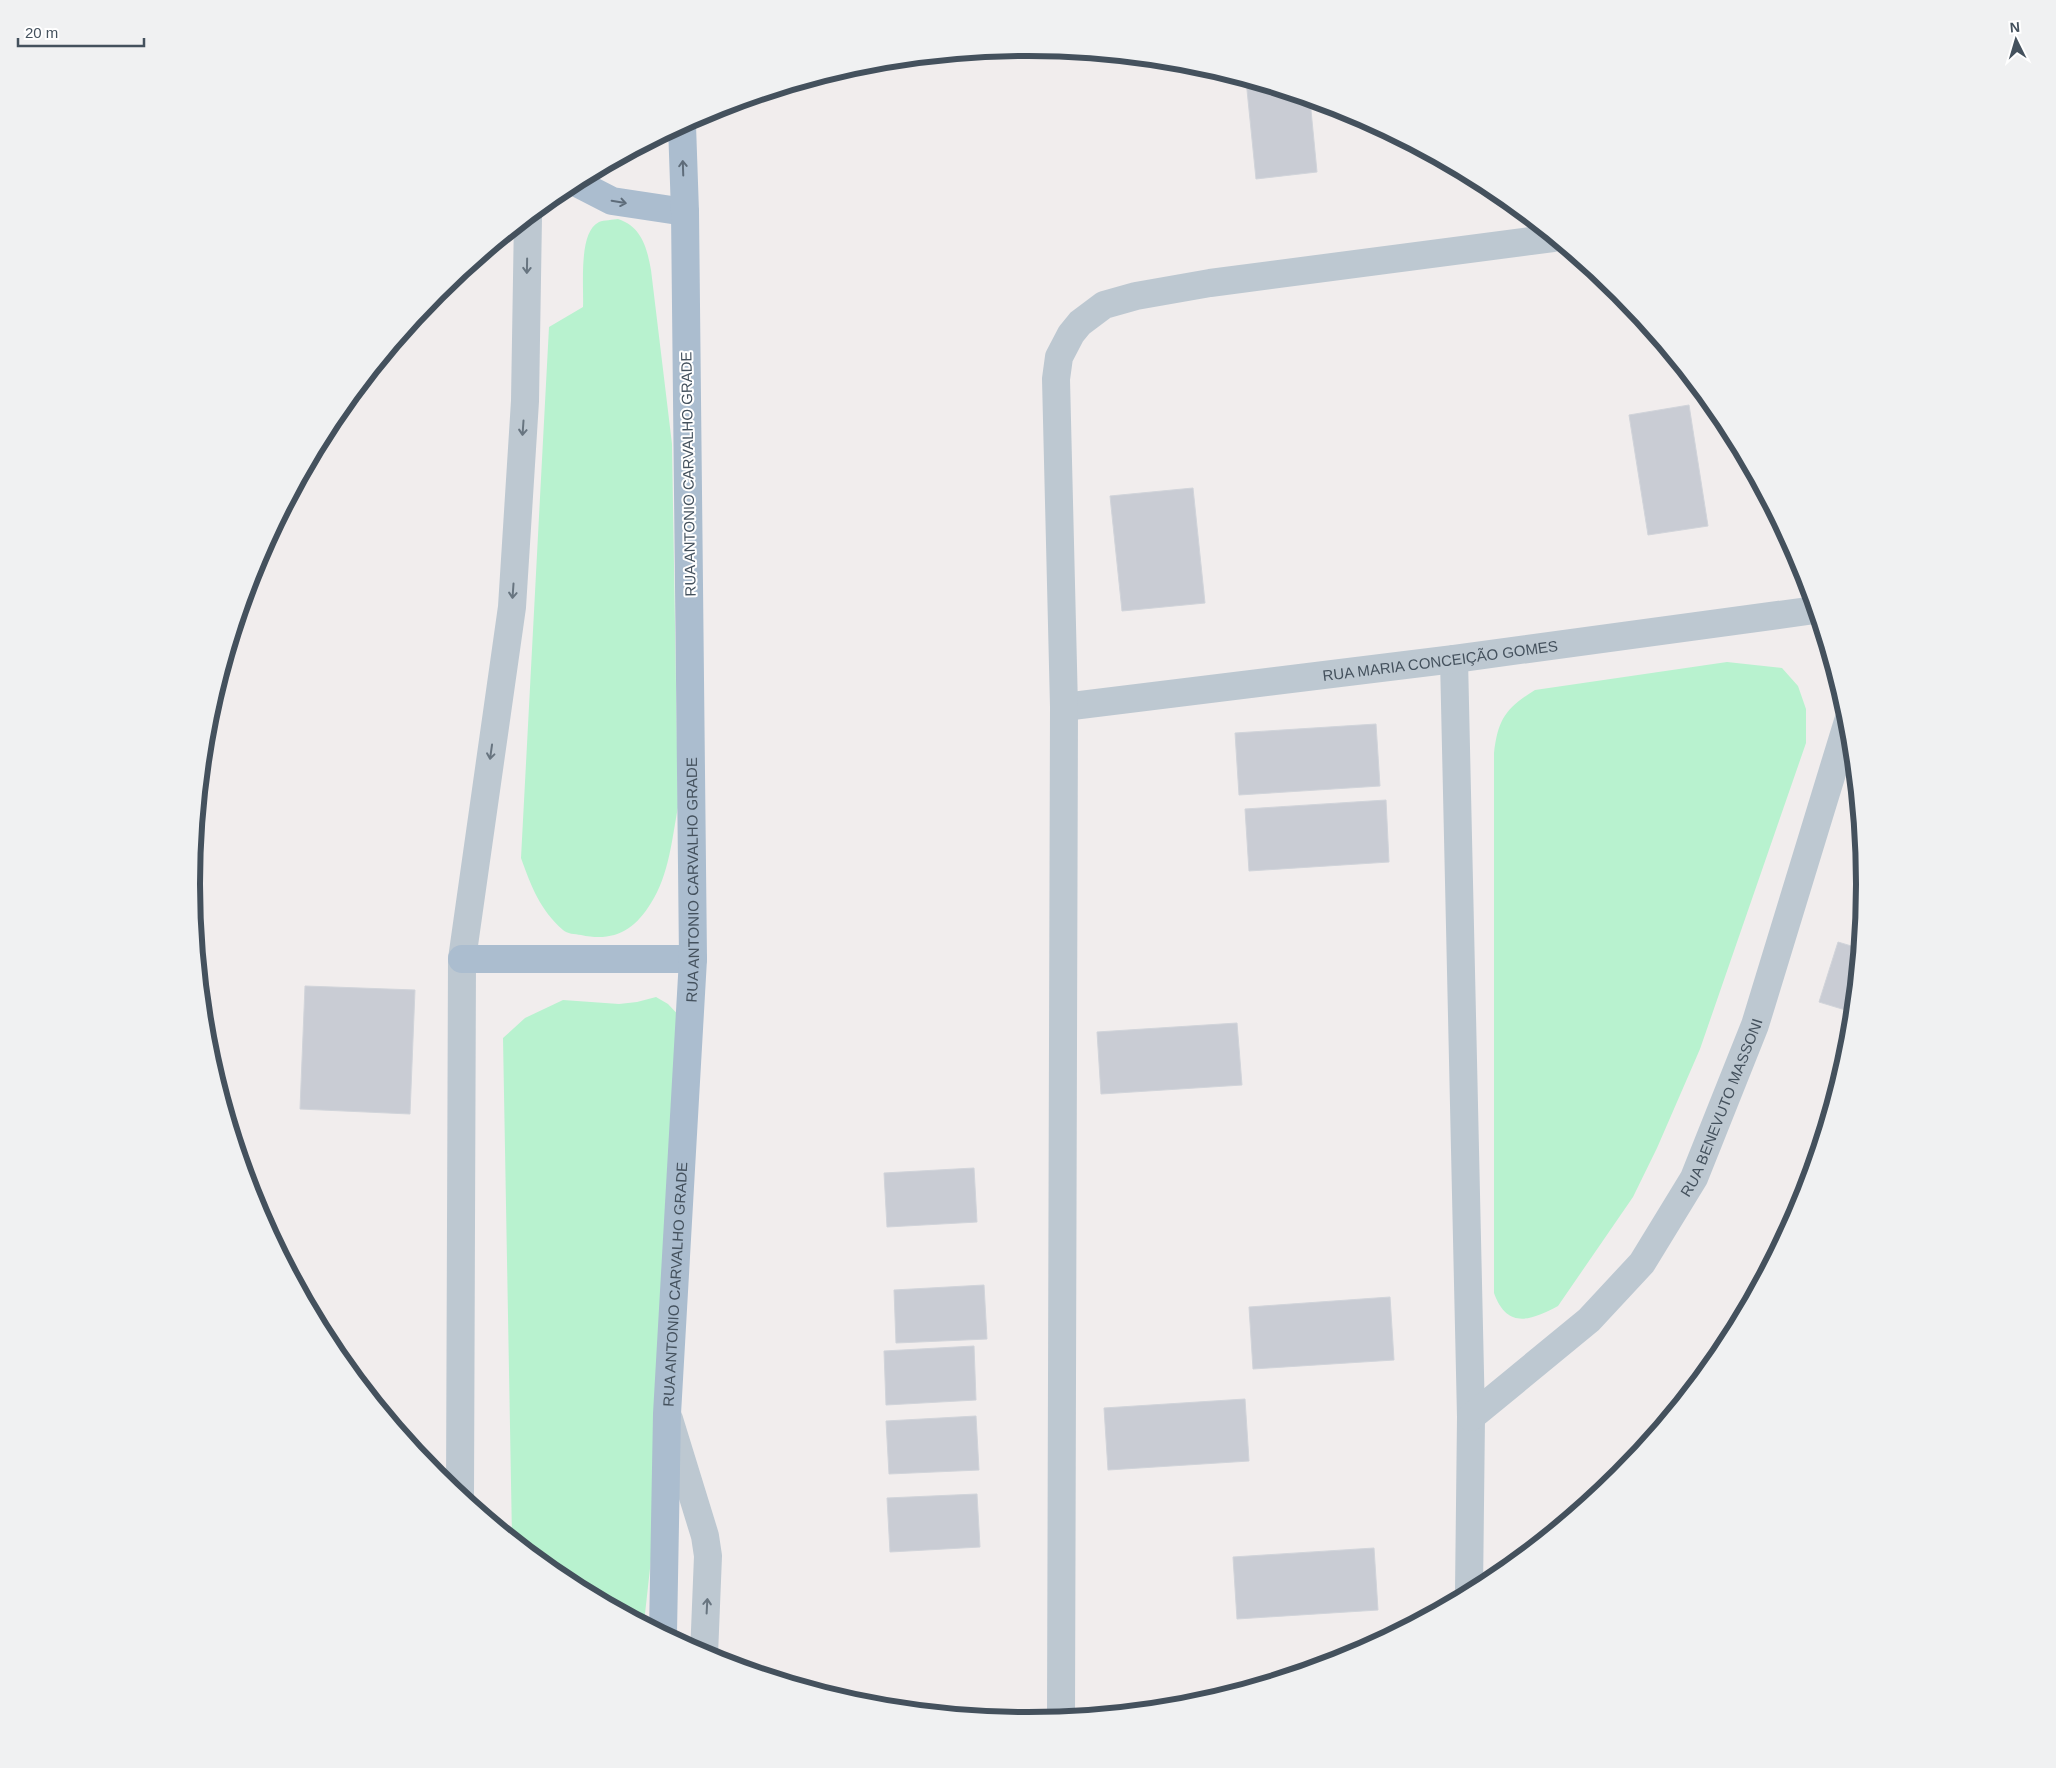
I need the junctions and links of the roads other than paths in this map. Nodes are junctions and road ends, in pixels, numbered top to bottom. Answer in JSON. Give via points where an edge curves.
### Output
{"nodes":[{"id":1,"x":682,"y":132,"type":"edge"},
{"id":2,"x":583,"y":186,"type":"edge"},
{"id":3,"x":685,"y":212,"type":"junction"},
{"id":4,"x":528,"y":224,"type":"edge"},
{"id":5,"x":1546,"y":239,"type":"edge"},
{"id":6,"x":1809,"y":611,"type":"edge"},
{"id":7,"x":1454,"y":659,"type":"junction"},
{"id":8,"x":1064,"y":707,"type":"junction"},
{"id":9,"x":1843,"y":739,"type":"edge"},
{"id":10,"x":462,"y":959,"type":"junction"},
{"id":11,"x":693,"y":959,"type":"junction"},
{"id":12,"x":667,"y":1414,"type":"junction"},
{"id":13,"x":1471,"y":1417,"type":"junction"},
{"id":14,"x":460,"y":1485,"type":"edge"},
{"id":15,"x":1470,"y":1583,"type":"edge"},
{"id":16,"x":663,"y":1627,"type":"edge"},
{"id":17,"x":705,"y":1646,"type":"edge"},
{"id":18,"x":1061,"y":1711,"type":"edge"}],
"edges":[{"from":3,"to":1,"type":"main road","name":"RUA ANTONIO CARVALHO GRADE","one_way":true},
{"from":2,"to":3,"type":"main road","one_way":true,"via":[[612,201]]},
{"from":3,"to":11,"type":"main road","name":"RUA ANTONIO CARVALHO GRADE"},
{"from":4,"to":10,"type":"street","one_way":true,"via":[[525,401],[512,607]]},
{"from":5,"to":8,"type":"street","via":[[1210,283],[1136,296],[1104,305],[1080,323],[1059,357],[1056,379]]},
{"from":6,"to":7,"type":"street","name":"RUA MARIA CONCEIÇÃO GOMES"},
{"from":7,"to":8,"type":"street","name":"RUA MARIA CONCEIÇÃO GOMES"},
{"from":7,"to":13,"type":"street"},
{"from":8,"to":18,"type":"street"},
{"from":9,"to":13,"type":"street","name":"RUA BENEVUTO MASSONI","via":[[1755,1025],[1694,1178],[1642,1263],[1589,1320]]},
{"from":10,"to":11,"type":"main road"},
{"from":10,"to":14,"type":"street"},
{"from":11,"to":12,"type":"main road","name":"RUA ANTONIO CARVALHO GRADE"},
{"from":12,"to":16,"type":"main road","name":"RUA ANTONIO CARVALHO GRADE"},
{"from":17,"to":12,"type":"street","one_way":true,"via":[[708,1588],[705,1536]]},
{"from":13,"to":15,"type":"street"}]}
